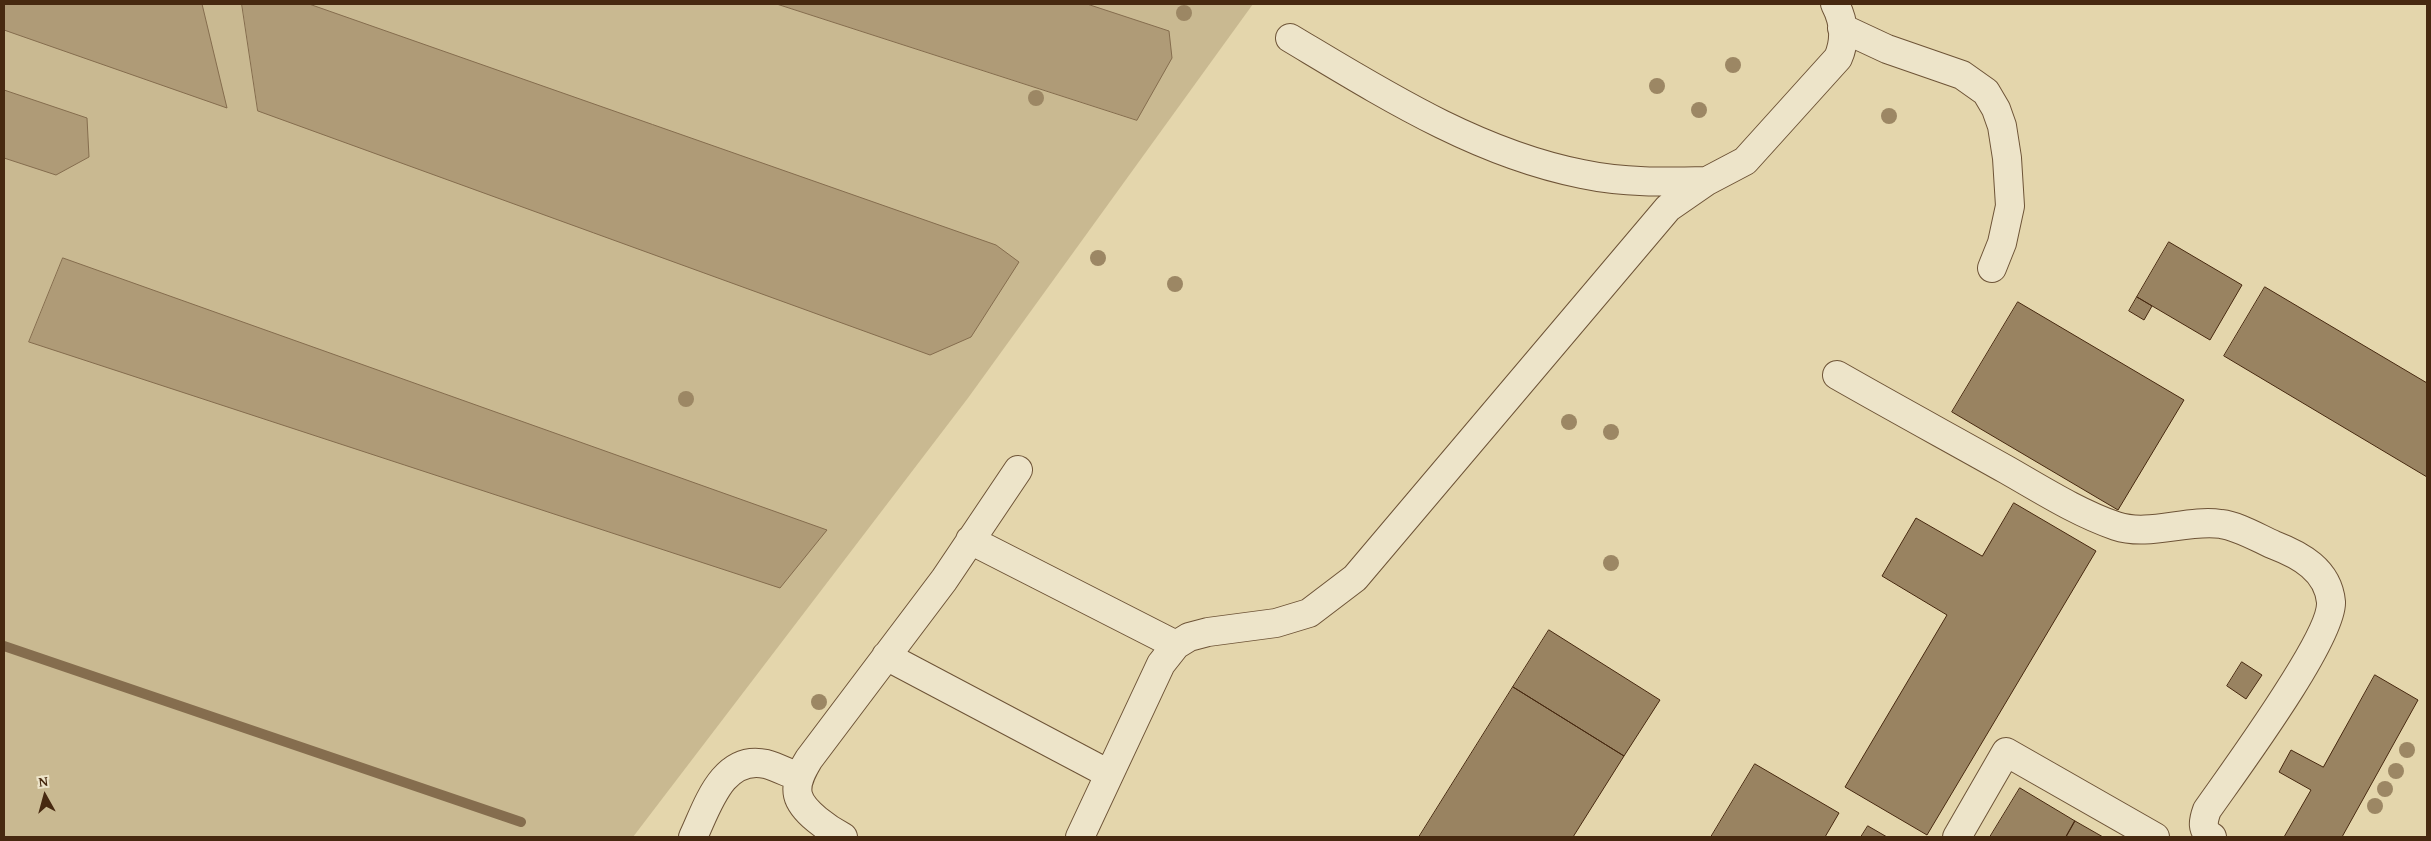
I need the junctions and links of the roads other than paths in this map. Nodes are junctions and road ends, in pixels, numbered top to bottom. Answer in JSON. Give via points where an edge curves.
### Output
{"nodes":[{"id":1,"x":1839,"y":16,"type":"edge"},
{"id":2,"x":1290,"y":38,"type":"dead end"},
{"id":3,"x":1707,"y":181,"type":"junction"},
{"id":4,"x":1992,"y":268,"type":"dead end"},
{"id":5,"x":1836,"y":375,"type":"dead end"},
{"id":6,"x":1018,"y":470,"type":"dead end"},
{"id":7,"x":970,"y":540,"type":"junction"},
{"id":8,"x":1176,"y":645,"type":"junction"},
{"id":9,"x":886,"y":656,"type":"junction"},
{"id":10,"x":1109,"y":774,"type":"junction"},
{"id":11,"x":799,"y":777,"type":"junction"},
{"id":12,"x":693,"y":837,"type":"edge"},
{"id":13,"x":843,"y":837,"type":"edge"},
{"id":14,"x":1080,"y":837,"type":"edge"},
{"id":15,"x":1957,"y":837,"type":"edge"},
{"id":16,"x":2155,"y":837,"type":"edge"},
{"id":17,"x":2212,"y":837,"type":"edge"}],
"edges":[{"from":1,"to":3,"type":"lane","via":[[1843,46],[1838,58],[1745,161]]},
{"from":1,"to":4,"type":"lane","via":[[1887,49],[1962,75],[1986,92],[2002,126],[2010,206],[2002,243]]},
{"from":2,"to":3,"type":"lane","via":[[1395,101],[1519,158],[1583,174],[1643,182]]},
{"from":3,"to":8,"type":"lane","via":[[1668,208],[1355,578],[1309,613],[1276,624],[1208,632],[1189,637]]},
{"from":5,"to":17,"type":"lane","via":[[2072,506],[2118,527],[2155,528],[2202,522],[2223,524],[2292,552],[2316,568],[2331,602],[2328,623],[2287,694],[2207,810],[2203,822],[2205,831]]},
{"from":6,"to":7,"type":"lane"},
{"from":7,"to":8,"type":"lane"},
{"from":7,"to":9,"type":"lane"},
{"from":8,"to":10,"type":"lane","via":[[1161,664]]},
{"from":9,"to":10,"type":"lane"},
{"from":9,"to":11,"type":"lane"},
{"from":10,"to":14,"type":"lane"},
{"from":11,"to":12,"type":"lane","via":[[765,764],[745,764],[725,776],[713,792]]},
{"from":11,"to":13,"type":"lane","via":[[798,796],[807,809],[826,828]]},
{"from":15,"to":16,"type":"lane","via":[[2006,752]]}]}
